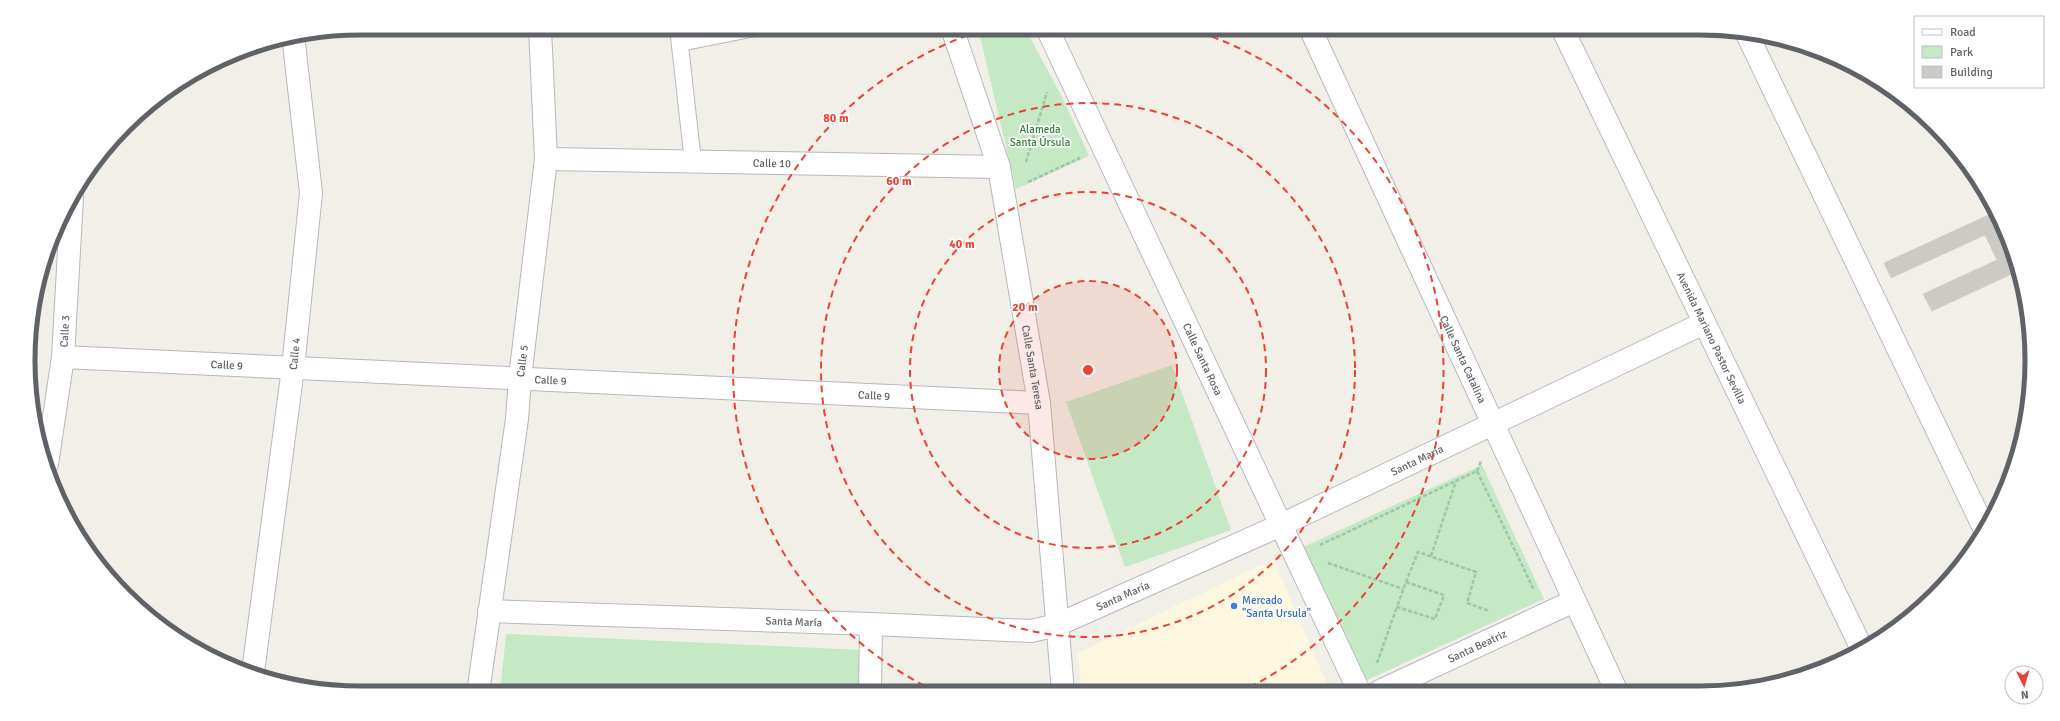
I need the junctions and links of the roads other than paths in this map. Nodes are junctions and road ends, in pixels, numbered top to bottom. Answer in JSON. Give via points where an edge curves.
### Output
{"nodes":[{"id":1,"x":540,"y":35,"type":"edge"},
{"id":2,"x":679,"y":35,"type":"edge"},
{"id":3,"x":954,"y":35,"type":"edge"},
{"id":4,"x":1050,"y":35,"type":"edge"},
{"id":5,"x":1313,"y":35,"type":"edge"},
{"id":6,"x":1565,"y":35,"type":"edge"},
{"id":7,"x":1749,"y":39,"type":"edge"},
{"id":8,"x":294,"y":42,"type":"edge"},
{"id":9,"x":546,"y":159,"type":"junction"},
{"id":10,"x":694,"y":162,"type":"junction"},
{"id":11,"x":999,"y":167,"type":"junction"},
{"id":12,"x":71,"y":213,"type":"edge"},
{"id":13,"x":1704,"y":323,"type":"junction"},
{"id":14,"x":63,"y":357,"type":"junction"},
{"id":15,"x":293,"y":368,"type":"junction"},
{"id":16,"x":520,"y":378,"type":"junction"},
{"id":17,"x":1039,"y":403,"type":"junction"},
{"id":18,"x":1493,"y":425,"type":"junction"},
{"id":19,"x":49,"y":454,"type":"edge"},
{"id":20,"x":1981,"y":522,"type":"edge"},
{"id":21,"x":1280,"y":525,"type":"junction"},
{"id":22,"x":1574,"y":601,"type":"junction"},
{"id":23,"x":489,"y":611,"type":"junction"},
{"id":24,"x":871,"y":624,"type":"junction"},
{"id":25,"x":1057,"y":625,"type":"junction"},
{"id":26,"x":1859,"y":643,"type":"edge"},
{"id":27,"x":254,"y":668,"type":"edge"},
{"id":28,"x":479,"y":686,"type":"edge"},
{"id":29,"x":870,"y":686,"type":"edge"},
{"id":30,"x":1062,"y":686,"type":"edge"},
{"id":31,"x":1356,"y":686,"type":"edge"},
{"id":32,"x":1391,"y":686,"type":"edge"},
{"id":33,"x":1614,"y":686,"type":"edge"}],
"edges":[{"from":1,"to":9,"type":"street","name":"Calle 5"},
{"from":2,"to":10,"type":"lane"},
{"from":3,"to":11,"type":"street","name":"Calle Santa Teresa"},
{"from":4,"to":21,"type":"street","name":"Calle Santa Rosa"},
{"from":5,"to":18,"type":"street","name":"Calle Santa Catalina"},
{"from":6,"to":13,"type":"street","name":"Avenida Mariano Pastor Sevilla"},
{"from":7,"to":20,"type":"street"},
{"from":8,"to":15,"type":"street","name":"Calle 4","via":[[311,193]]},
{"from":9,"to":10,"type":"street","name":"Calle 10"},
{"from":9,"to":16,"type":"street","name":"Calle 5"},
{"from":10,"to":11,"type":"street","name":"Calle 10"},
{"from":11,"to":17,"type":"street","name":"Calle Santa Teresa","via":[[1011,189]]},
{"from":12,"to":14,"type":"street","name":"Calle 3"},
{"from":13,"to":18,"type":"street","name":"Santa María"},
{"from":13,"to":26,"type":"street","name":"Avenida Mariano Pastor Sevilla"},
{"from":14,"to":15,"type":"street","name":"Calle 9"},
{"from":14,"to":19,"type":"street","name":"Calle 3"},
{"from":15,"to":16,"type":"street","name":"Calle 9"},
{"from":15,"to":27,"type":"street","name":"Calle 4"},
{"from":16,"to":17,"type":"street","name":"Calle 9"},
{"from":16,"to":23,"type":"street","name":"Calle 5","via":[[518,419]]},
{"from":17,"to":25,"type":"street","name":"Calle Santa Teresa"},
{"from":18,"to":21,"type":"street","name":"Santa María"},
{"from":18,"to":22,"type":"street","name":"Calle Santa Catalina"},
{"from":21,"to":25,"type":"street","name":"Santa María"},
{"from":21,"to":31,"type":"street","name":"Calle Santa Rosa"},
{"from":22,"to":32,"type":"street","name":"Santa Beatriz"},
{"from":22,"to":33,"type":"street","name":"Calle Santa Catalina"},
{"from":23,"to":24,"type":"street","name":"Santa María"},
{"from":23,"to":28,"type":"street","name":"Calle 5"},
{"from":24,"to":25,"type":"street","name":"Santa María","via":[[1031,631]]},
{"from":24,"to":29,"type":"street"},
{"from":25,"to":30,"type":"street","name":"Calle Santa Teresa"}]}
